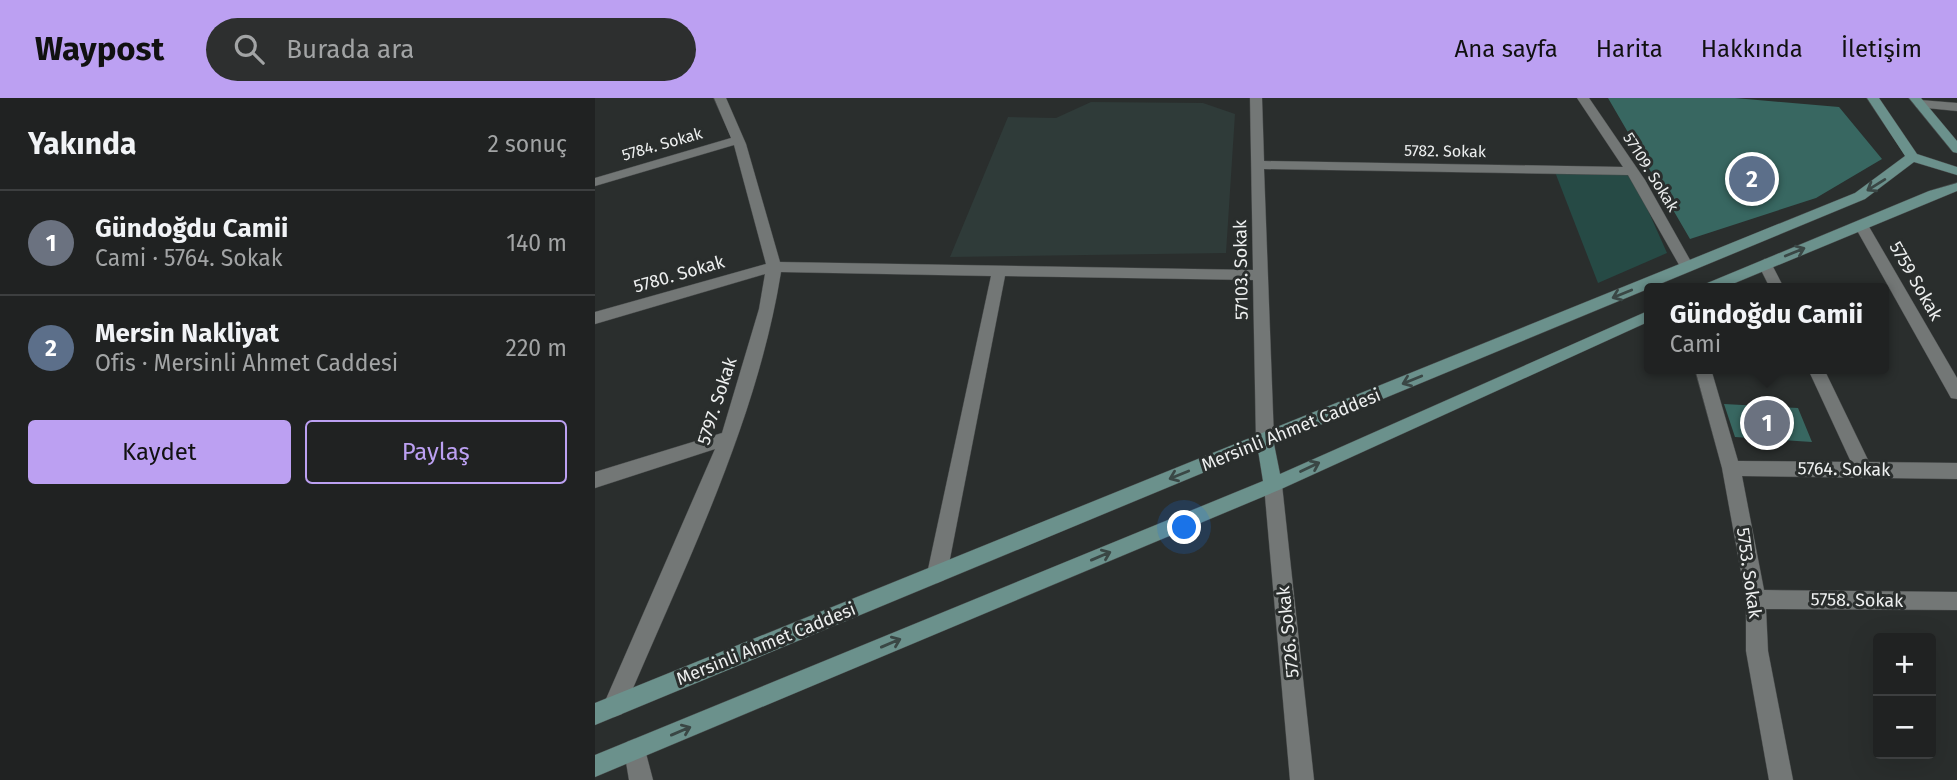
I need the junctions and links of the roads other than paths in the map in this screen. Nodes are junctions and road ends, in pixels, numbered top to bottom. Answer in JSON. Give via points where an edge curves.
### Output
{"nodes":[{"id":1,"x":720,"y":98,"type":"edge"},
{"id":2,"x":1256,"y":98,"type":"edge"},
{"id":3,"x":1583,"y":98,"type":"edge"},
{"id":4,"x":1873,"y":98,"type":"edge"},
{"id":5,"x":1917,"y":101,"type":"edge"},
{"id":6,"x":1957,"y":107,"type":"edge"},
{"id":7,"x":738,"y":140,"type":"junction"},
{"id":8,"x":1957,"y":149,"type":"edge"},
{"id":9,"x":1912,"y":157,"type":"junction"},
{"id":10,"x":1258,"y":166,"type":"junction"},
{"id":11,"x":1632,"y":171,"type":"junction"},
{"id":12,"x":1957,"y":171,"type":"edge"},
{"id":13,"x":595,"y":182,"type":"edge"},
{"id":14,"x":1957,"y":187,"type":"edge"},
{"id":15,"x":1861,"y":225,"type":"junction"},
{"id":16,"x":1765,"y":264,"type":"junction"},
{"id":17,"x":774,"y":267,"type":"junction"},
{"id":18,"x":1687,"y":267,"type":"junction"},
{"id":19,"x":999,"y":271,"type":"junction"},
{"id":20,"x":1260,"y":275,"type":"junction"},
{"id":21,"x":1648,"y":283,"type":"edge"},
{"id":22,"x":1721,"y":283,"type":"edge"},
{"id":23,"x":1774,"y":283,"type":"edge"},
{"id":24,"x":1644,"y":285,"type":"edge"},
{"id":25,"x":595,"y":318,"type":"edge"},
{"id":26,"x":1644,"y":318,"type":"edge"},
{"id":27,"x":1704,"y":374,"type":"edge"},
{"id":28,"x":1818,"y":374,"type":"edge"},
{"id":29,"x":1957,"y":393,"type":"edge"},
{"id":30,"x":729,"y":438,"type":"junction"},
{"id":31,"x":1265,"y":440,"type":"junction"},
{"id":32,"x":1731,"y":468,"type":"junction"},
{"id":33,"x":1864,"y":470,"type":"junction"},
{"id":34,"x":1957,"y":471,"type":"edge"},
{"id":35,"x":595,"y":480,"type":"edge"},
{"id":36,"x":1273,"y":485,"type":"junction"},
{"id":37,"x":937,"y":574,"type":"junction"},
{"id":38,"x":1756,"y":599,"type":"junction"},
{"id":39,"x":1957,"y":601,"type":"edge"},
{"id":40,"x":614,"y":706,"type":"junction"},
{"id":41,"x":595,"y":714,"type":"edge"},
{"id":42,"x":635,"y":750,"type":"junction"},
{"id":43,"x":595,"y":766,"type":"edge"},
{"id":44,"x":641,"y":780,"type":"edge"},
{"id":45,"x":1302,"y":780,"type":"edge"},
{"id":46,"x":1781,"y":780,"type":"edge"}],
"edges":[{"from":1,"to":7,"type":"street","name":"5797. Sokak"},
{"from":2,"to":10,"type":"street","name":"57103. Sokak"},
{"from":3,"to":11,"type":"street","name":"57109. Sokak"},
{"from":4,"to":9,"type":"street"},
{"from":5,"to":6,"type":"street"},
{"from":5,"to":8,"type":"street"},
{"from":7,"to":13,"type":"street","name":"5784. Sokak"},
{"from":7,"to":17,"type":"street","name":"5797. Sokak"},
{"from":9,"to":12,"type":"street"},
{"from":9,"to":18,"type":"street","name":"Mersinli Ahmet Caddesi","one_way":true,"via":[[1860,196]]},
{"from":10,"to":11,"type":"street","name":"5782. Sokak"},
{"from":10,"to":20,"type":"street","name":"57103. Sokak"},
{"from":11,"to":18,"type":"street","name":"57109. Sokak"},
{"from":14,"to":15,"type":"street"},
{"from":16,"to":15,"type":"street","one_way":true},
{"from":15,"to":29,"type":"street","name":"5759 Sokak"},
{"from":16,"to":22,"type":"street"},
{"from":16,"to":23,"type":"street"},
{"from":17,"to":19,"type":"street","name":"5780. Sokak"},
{"from":17,"to":25,"type":"street","name":"5780. Sokak"},
{"from":17,"to":30,"type":"street","name":"5797. Sokak","via":[[767,309]]},
{"from":18,"to":21,"type":"street","name":"Mersinli Ahmet Caddesi","one_way":true},
{"from":19,"to":20,"type":"street","name":"5780. Sokak"},
{"from":19,"to":37,"type":"street"},
{"from":20,"to":31,"type":"street","name":"57103. Sokak"},
{"from":24,"to":31,"type":"street","name":"Mersinli Ahmet Caddesi","one_way":true},
{"from":36,"to":26,"type":"street","one_way":true},
{"from":27,"to":32,"type":"street","name":"5753. Sokak"},
{"from":28,"to":33,"type":"street"},
{"from":30,"to":35,"type":"street"},
{"from":30,"to":40,"type":"street","name":"5797. Sokak"},
{"from":31,"to":36,"type":"street"},
{"from":31,"to":37,"type":"street","name":"Mersinli Ahmet Caddesi","one_way":true},
{"from":32,"to":33,"type":"street","name":"5764. Sokak"},
{"from":32,"to":38,"type":"street","name":"5753. Sokak"},
{"from":33,"to":34,"type":"street","name":"5764. Sokak"},
{"from":42,"to":36,"type":"street","one_way":true},
{"from":36,"to":45,"type":"street","name":"5726. Sokak"},
{"from":37,"to":40,"type":"street","name":"Mersinli Ahmet Caddesi"},
{"from":38,"to":39,"type":"street","name":"5758. Sokak"},
{"from":38,"to":46,"type":"street","name":"5753. Sokak","via":[[1757,650]]},
{"from":40,"to":41,"type":"street","name":"Mersinli Ahmet Caddesi"},
{"from":42,"to":43,"type":"street"},
{"from":42,"to":44,"type":"street"}]}
